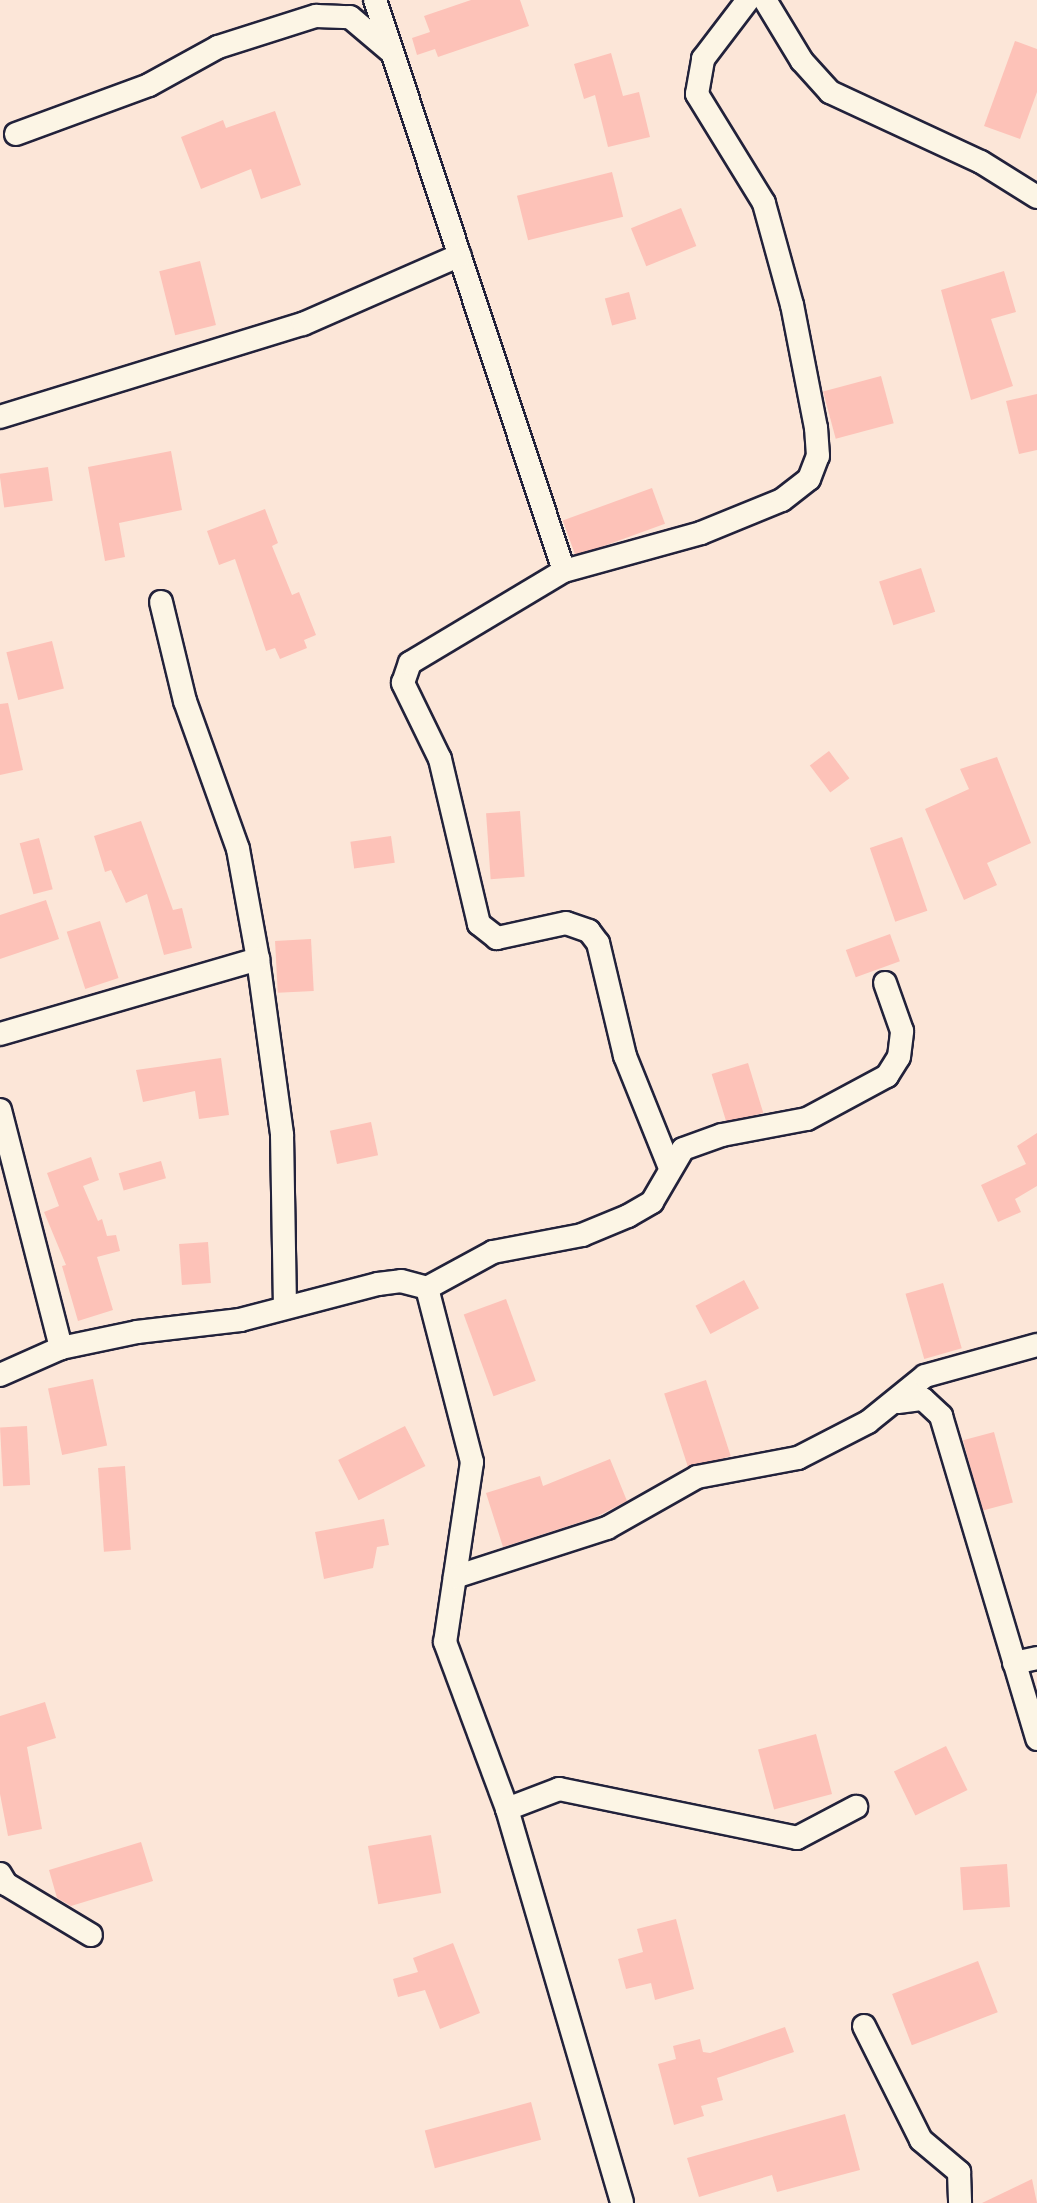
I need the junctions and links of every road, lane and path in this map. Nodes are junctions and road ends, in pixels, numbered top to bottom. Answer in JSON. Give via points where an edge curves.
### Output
{"nodes":[{"id":1,"x":375,"y":0,"type":"edge"},
{"id":2,"x":748,"y":0,"type":"edge"},
{"id":3,"x":765,"y":0,"type":"edge"},
{"id":4,"x":391,"y":52,"type":"junction"},
{"id":5,"x":16,"y":134,"type":"dead end"},
{"id":6,"x":1037,"y":197,"type":"edge"},
{"id":7,"x":460,"y":255,"type":"junction"},
{"id":8,"x":0,"y":417,"type":"edge"},
{"id":9,"x":564,"y":571,"type":"junction"},
{"id":10,"x":161,"y":602,"type":"dead end"},
{"id":11,"x":258,"y":959,"type":"junction"},
{"id":12,"x":885,"y":983,"type":"dead end"},
{"id":13,"x":0,"y":1034,"type":"edge"},
{"id":14,"x":0,"y":1110,"type":"edge"},
{"id":15,"x":670,"y":1168,"type":"junction"},
{"id":16,"x":427,"y":1288,"type":"junction"},
{"id":17,"x":285,"y":1305,"type":"junction"},
{"id":18,"x":1037,"y":1345,"type":"edge"},
{"id":19,"x":61,"y":1348,"type":"junction"},
{"id":20,"x":0,"y":1375,"type":"edge"},
{"id":21,"x":898,"y":1402,"type":"junction"},
{"id":22,"x":455,"y":1577,"type":"junction"},
{"id":23,"x":1037,"y":1658,"type":"edge"},
{"id":24,"x":1014,"y":1663,"type":"junction"},
{"id":25,"x":1037,"y":1739,"type":"edge"},
{"id":26,"x":856,"y":1807,"type":"dead end"},
{"id":27,"x":507,"y":1809,"type":"junction"},
{"id":28,"x":0,"y":1874,"type":"edge"},
{"id":29,"x":91,"y":1935,"type":"dead end"},
{"id":30,"x":864,"y":2026,"type":"dead end"},
{"id":31,"x":622,"y":2203,"type":"edge"},
{"id":32,"x":960,"y":2203,"type":"edge"}],
"edges":[{"from":1,"to":4,"type":"street"},
{"from":2,"to":9,"type":"street","via":[[703,59],[697,94],[764,203],[792,305],[818,456],[809,479],[782,500],[701,533]]},
{"from":3,"to":6,"type":"street","via":[[802,61],[830,92],[981,162]]},
{"from":4,"to":5,"type":"street","via":[[350,17],[316,16],[218,47],[149,85]]},
{"from":4,"to":7,"type":"street"},
{"from":7,"to":8,"type":"street","via":[[303,324]]},
{"from":7,"to":9,"type":"street"},
{"from":9,"to":15,"type":"street","via":[[410,663],[403,683],[440,759],[479,924],[497,938],[566,923],[589,931],[598,943],[625,1056]]},
{"from":10,"to":11,"type":"street","via":[[185,701],[238,849]]},
{"from":11,"to":13,"type":"street"},
{"from":11,"to":17,"type":"street","via":[[282,1135]]},
{"from":12,"to":15,"type":"street","via":[[902,1031],[899,1057],[887,1076],[807,1119],[722,1135],[683,1149]]},
{"from":14,"to":19,"type":"street"},
{"from":15,"to":16,"type":"street","via":[[665,1187],[652,1202],[628,1216],[582,1235],[493,1252]]},
{"from":16,"to":17,"type":"street","via":[[401,1281]]},
{"from":16,"to":22,"type":"street","via":[[472,1462]]},
{"from":17,"to":19,"type":"street","via":[[240,1320],[137,1332]]},
{"from":18,"to":21,"type":"street","via":[[925,1376]]},
{"from":19,"to":20,"type":"street"},
{"from":21,"to":22,"type":"street","via":[[798,1458],[697,1477],[607,1528]]},
{"from":21,"to":24,"type":"street","via":[[923,1399],[938,1409]]},
{"from":22,"to":27,"type":"street","via":[[445,1642]]},
{"from":23,"to":24,"type":"street"},
{"from":24,"to":25,"type":"street"},
{"from":26,"to":27,"type":"street","via":[[797,1838],[559,1789]]},
{"from":27,"to":31,"type":"street"},
{"from":28,"to":29,"type":"street","via":[[6,1884]]},
{"from":30,"to":32,"type":"street","via":[[921,2140],[959,2172]]}]}
